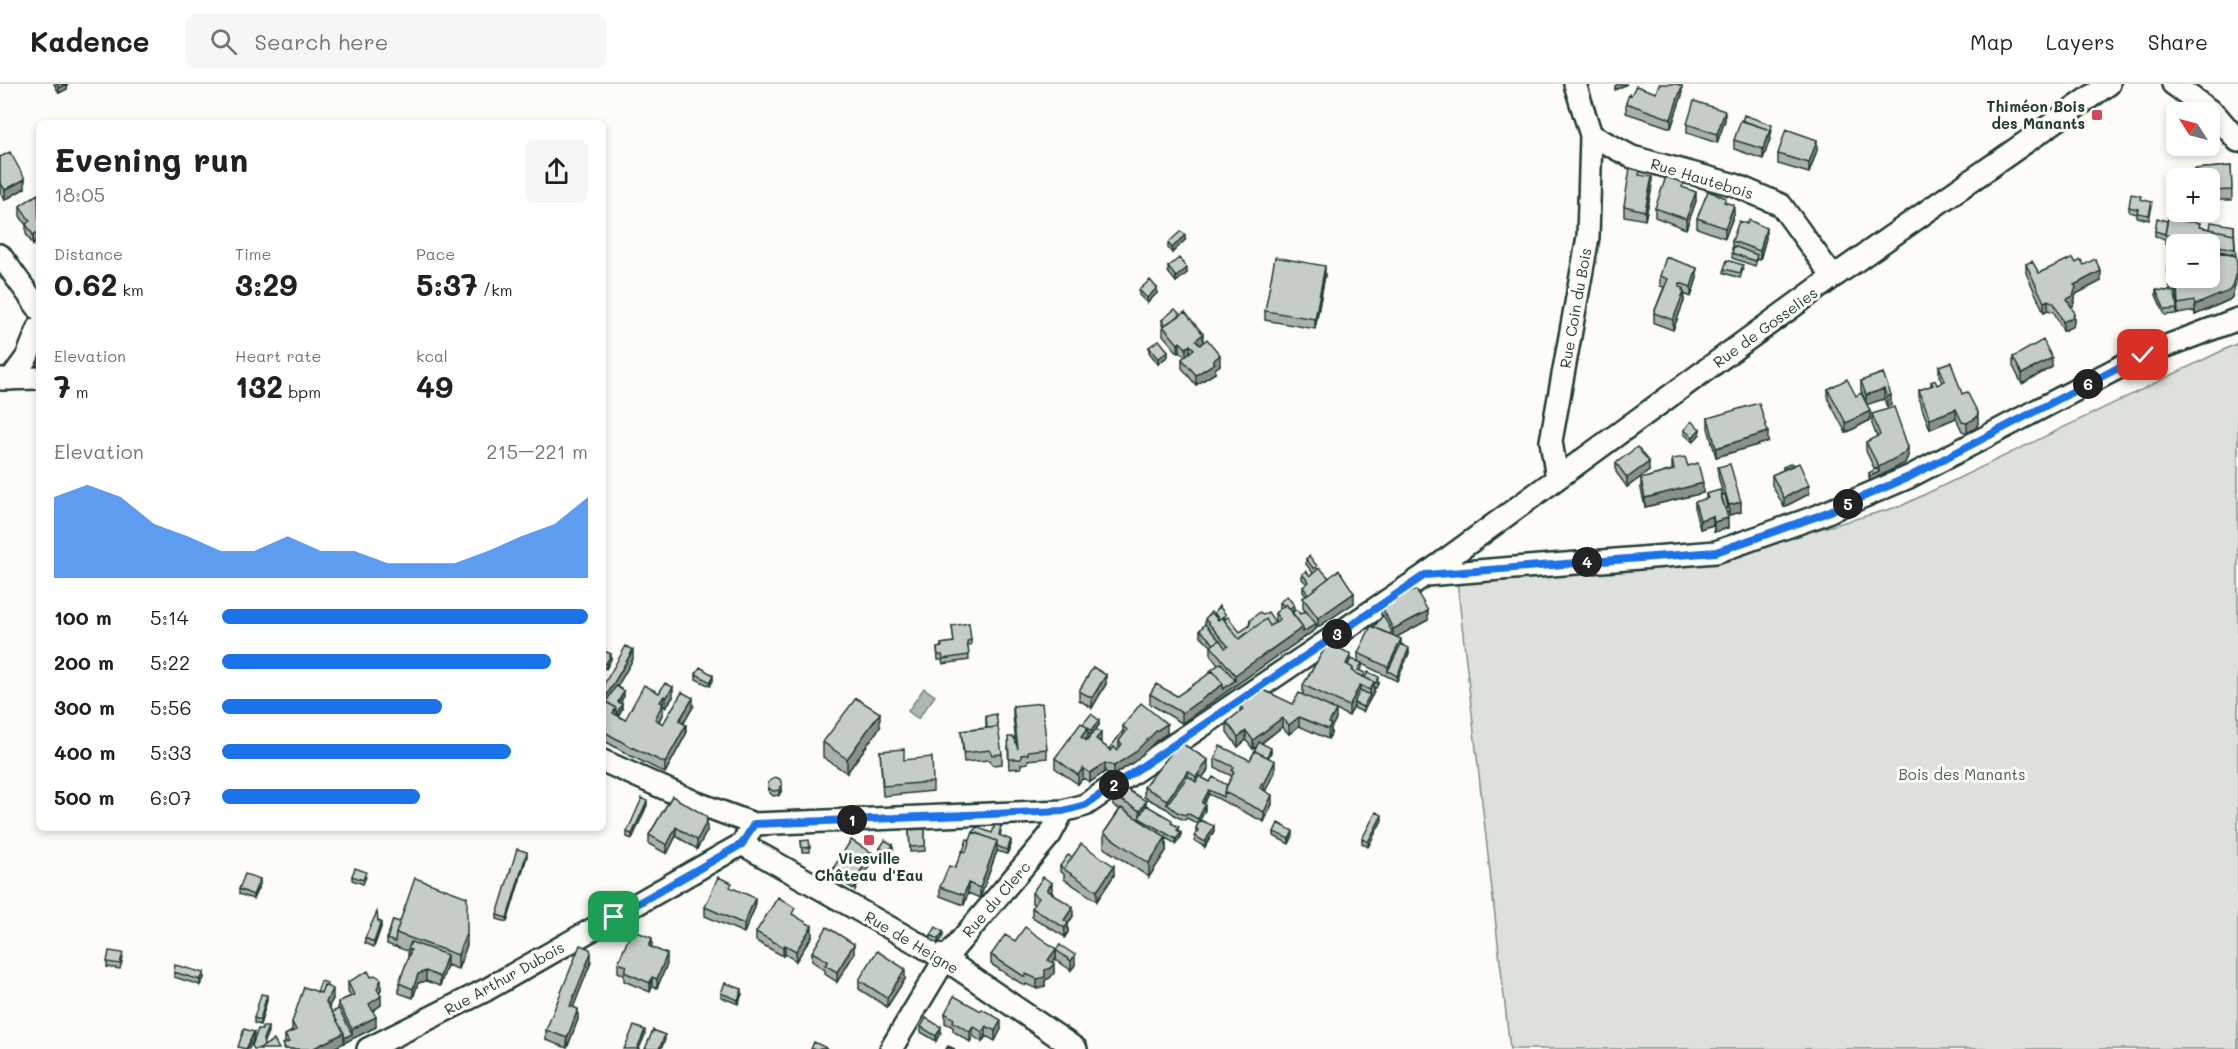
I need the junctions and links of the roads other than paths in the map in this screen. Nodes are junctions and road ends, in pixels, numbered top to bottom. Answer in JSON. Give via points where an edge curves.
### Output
{"nodes":[{"id":1,"x":1575,"y":84,"type":"edge"},
{"id":2,"x":2109,"y":84,"type":"edge"},
{"id":3,"x":2173,"y":84,"type":"edge"},
{"id":4,"x":1591,"y":135,"type":"junction"},
{"id":5,"x":2238,"y":141,"type":"edge"},
{"id":6,"x":0,"y":255,"type":"edge"},
{"id":7,"x":1833,"y":277,"type":"junction"},
{"id":8,"x":36,"y":305,"type":"edge"},
{"id":9,"x":2238,"y":318,"type":"edge"},
{"id":10,"x":36,"y":334,"type":"edge"},
{"id":11,"x":36,"y":378,"type":"edge"},
{"id":12,"x":5,"y":379,"type":"edge"},
{"id":13,"x":1557,"y":478,"type":"junction"},
{"id":14,"x":1425,"y":575,"type":"junction"},
{"id":15,"x":606,"y":762,"type":"edge"},
{"id":16,"x":1063,"y":811,"type":"junction"},
{"id":17,"x":754,"y":824,"type":"junction"},
{"id":18,"x":742,"y":844,"type":"junction"},
{"id":19,"x":945,"y":959,"type":"junction"},
{"id":20,"x":368,"y":1049,"type":"edge"},
{"id":21,"x":891,"y":1049,"type":"edge"},
{"id":22,"x":1076,"y":1049,"type":"edge"}],
"edges":[{"from":1,"to":4,"type":"street"},
{"from":2,"to":7,"type":"street","name":"Rue de Gosselies"},
{"from":3,"to":5,"type":"street","via":[[2216,116]]},
{"from":4,"to":7,"type":"street","name":"Rue Hautebois","via":[[1632,157],[1735,185],[1781,205]]},
{"from":4,"to":13,"type":"street","name":"Rue Coin du Bois","via":[[1588,237],[1551,441]]},
{"from":6,"to":8,"type":"street"},
{"from":7,"to":13,"type":"street","name":"Rue de Gosselies"},
{"from":9,"to":14,"type":"street","via":[[2143,355],[1909,477],[1818,516],[1716,552]]},
{"from":10,"to":12,"type":"street","via":[[27,357]]},
{"from":11,"to":12,"type":"street"},
{"from":13,"to":14,"type":"street","name":"Rue de Gosselies"},
{"from":14,"to":16,"type":"street","name":"Rue de Gosselies","via":[[1085,805]]},
{"from":15,"to":17,"type":"street"},
{"from":16,"to":17,"type":"street","name":"Rue de Gosselies"},
{"from":16,"to":19,"type":"street","name":"Rue du Clerc","via":[[1050,835]]},
{"from":17,"to":18,"type":"street","name":"Rue Arthur Dubois"},
{"from":18,"to":19,"type":"street","name":"Rue de Heigne"},
{"from":18,"to":20,"type":"street","name":"Rue Arthur Dubois","via":[[486,990]]},
{"from":19,"to":21,"type":"street","name":"Rue du Clerc"},
{"from":19,"to":22,"type":"street","name":"Rue de Heigne"}]}
